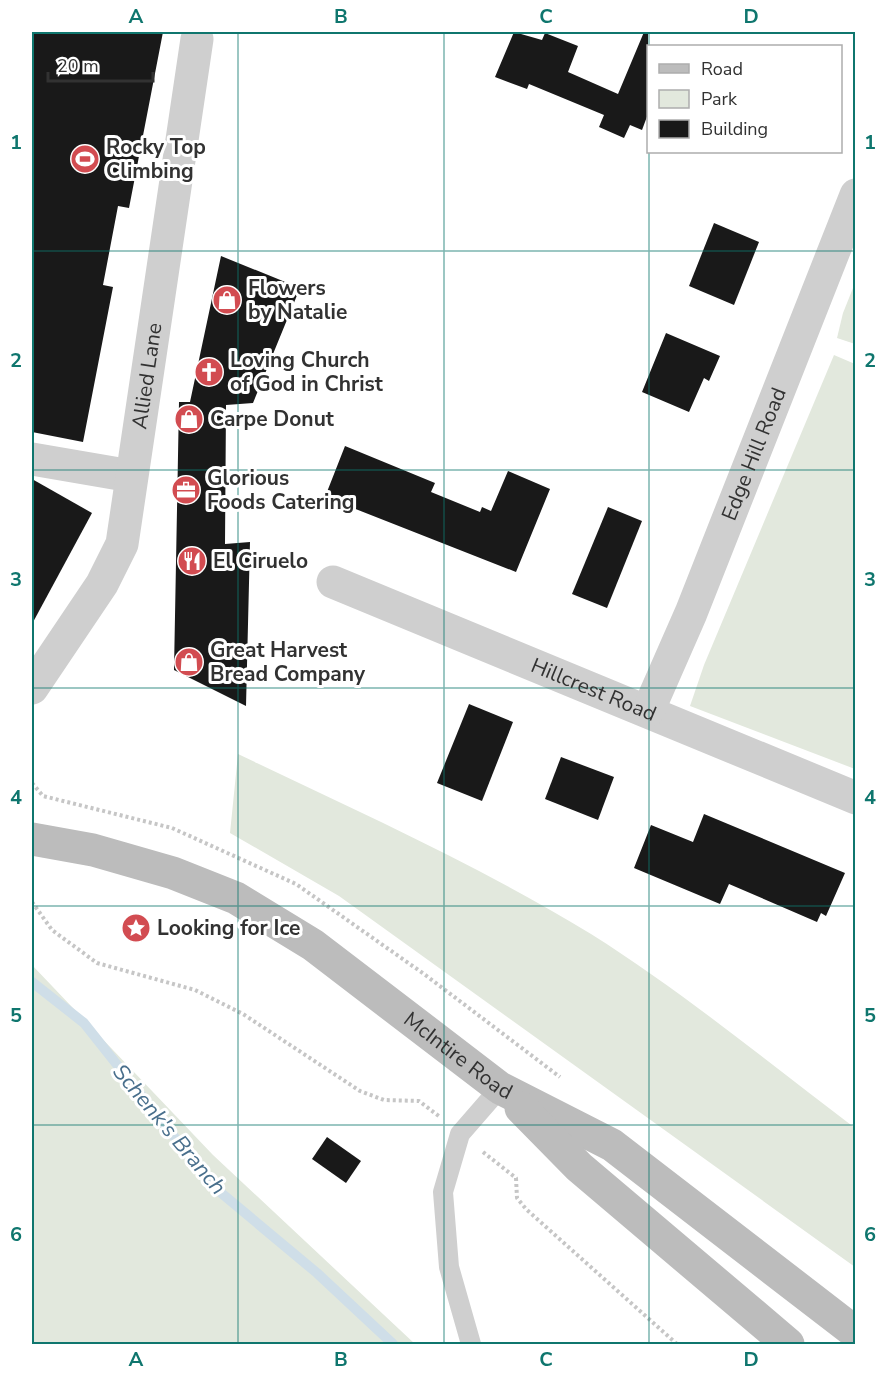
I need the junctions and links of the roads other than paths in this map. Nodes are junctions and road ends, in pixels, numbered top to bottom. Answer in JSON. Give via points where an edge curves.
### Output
{"nodes":[{"id":1,"x":195,"y":35,"type":"edge"},
{"id":2,"x":855,"y":195,"type":"edge"},
{"id":3,"x":32,"y":459,"type":"edge"},
{"id":4,"x":130,"y":476,"type":"junction"},
{"id":5,"x":333,"y":582,"type":"dead end"},
{"id":6,"x":32,"y":688,"type":"edge"},
{"id":7,"x":648,"y":711,"type":"junction"},
{"id":8,"x":855,"y":798,"type":"edge"},
{"id":9,"x":32,"y":839,"type":"edge"},
{"id":10,"x":500,"y":1088,"type":"junction"},
{"id":11,"x":855,"y":1334,"type":"edge"},
{"id":12,"x":471,"y":1344,"type":"edge"},
{"id":13,"x":788,"y":1344,"type":"edge"}],
"edges":[{"from":1,"to":4,"type":"street","name":"Allied Lane"},
{"from":2,"to":7,"type":"street","name":"Edge Hill Road","via":[[691,613]]},
{"from":3,"to":4,"type":"street"},
{"from":4,"to":6,"type":"street","name":"Allied Lane","via":[[122,544],[102,584]]},
{"from":5,"to":7,"type":"street","name":"Hillcrest Road"},
{"from":7,"to":8,"type":"street","name":"Hillcrest Road"},
{"from":9,"to":10,"type":"main road","name":"McIntire Road","via":[[93,850],[173,873],[236,898],[313,945]]},
{"from":10,"to":11,"type":"main road","name":"McIntire Road","via":[[612,1145]]},
{"from":10,"to":12,"type":"lane","via":[[460,1134],[443,1192],[449,1267]]},
{"from":10,"to":13,"type":"main road","via":[[579,1167]]}]}
